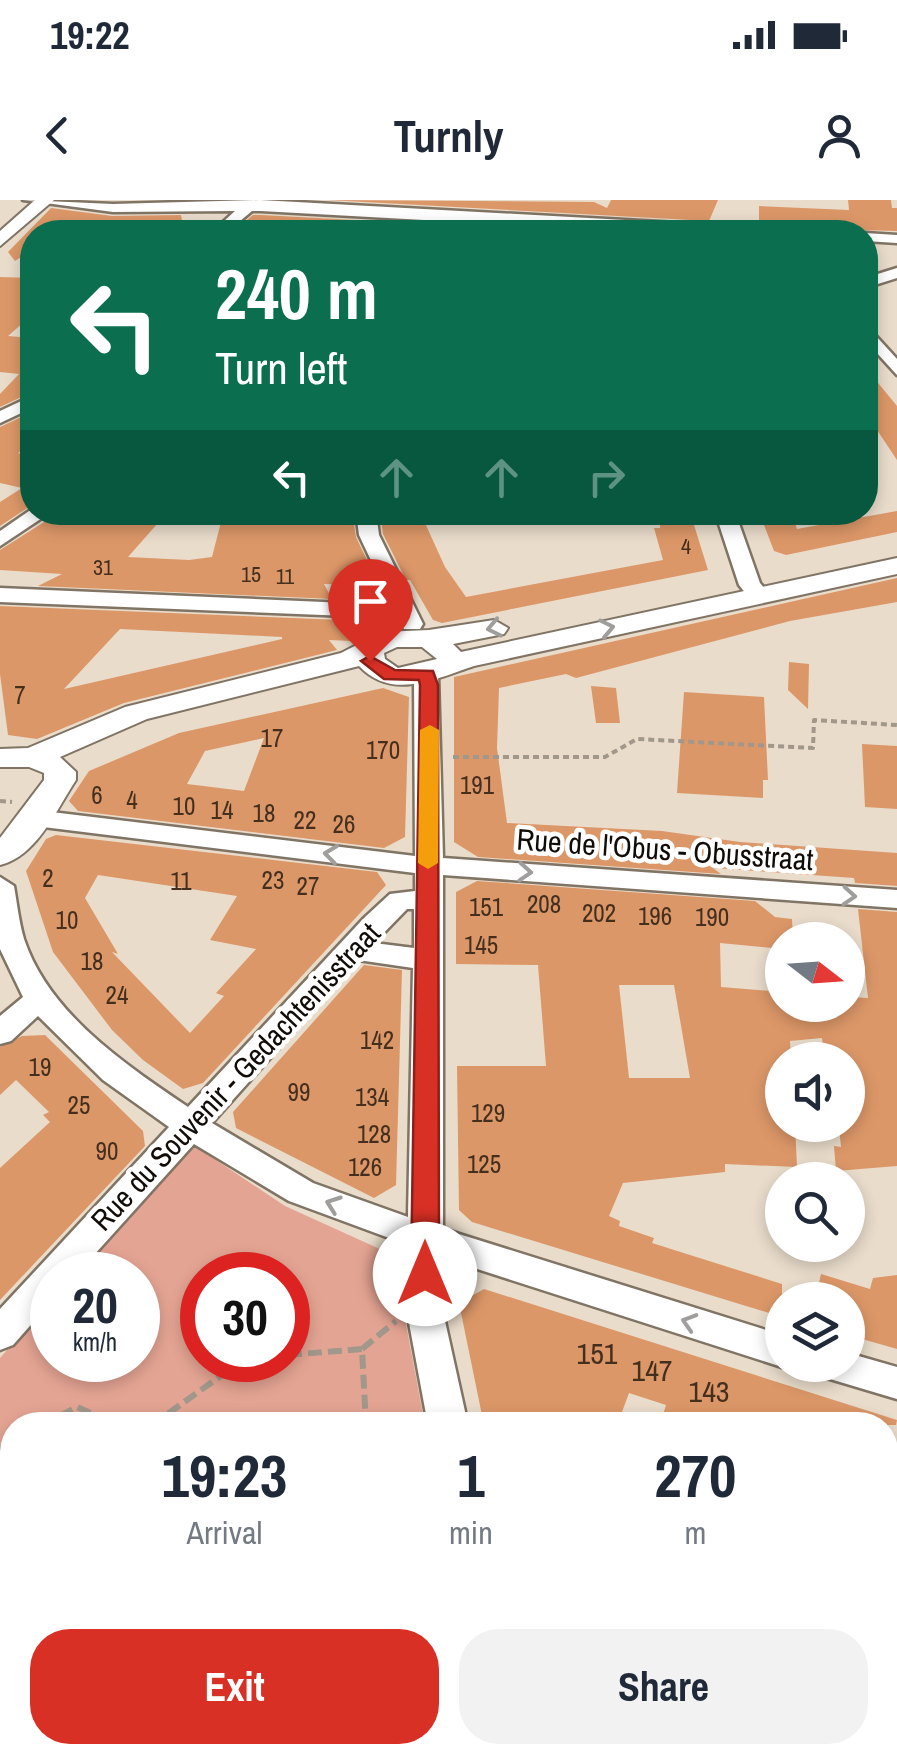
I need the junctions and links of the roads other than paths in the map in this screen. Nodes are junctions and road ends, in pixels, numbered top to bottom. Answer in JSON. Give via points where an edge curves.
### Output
{"nodes":[{"id":1,"x":40,"y":200,"type":"edge"},
{"id":2,"x":250,"y":206,"type":"edge"},
{"id":3,"x":190,"y":210,"type":"edge"},
{"id":4,"x":416,"y":216,"type":"edge"},
{"id":5,"x":21,"y":220,"type":"edge"},
{"id":6,"x":500,"y":220,"type":"edge"},
{"id":7,"x":20,"y":221,"type":"edge"},
{"id":8,"x":0,"y":242,"type":"edge"},
{"id":9,"x":878,"y":346,"type":"edge"},
{"id":10,"x":897,"y":370,"type":"edge"},
{"id":11,"x":22,"y":525,"type":"edge"},
{"id":12,"x":368,"y":525,"type":"edge"},
{"id":13,"x":730,"y":525,"type":"edge"},
{"id":14,"x":0,"y":540,"type":"edge"},
{"id":15,"x":897,"y":541,"type":"edge"},
{"id":16,"x":897,"y":566,"type":"edge"},
{"id":17,"x":0,"y":580,"type":"edge"},
{"id":18,"x":752,"y":584,"type":"junction"},
{"id":19,"x":0,"y":595,"type":"edge"},
{"id":20,"x":419,"y":637,"type":"junction"},
{"id":21,"x":380,"y":664,"type":"junction"},
{"id":22,"x":0,"y":758,"type":"edge"},
{"id":23,"x":46,"y":765,"type":"junction"},
{"id":24,"x":35,"y":818,"type":"junction"},
{"id":25,"x":0,"y":855,"type":"edge"},
{"id":26,"x":428,"y":864,"type":"junction"},
{"id":27,"x":0,"y":886,"type":"edge"},
{"id":28,"x":897,"y":899,"type":"edge"},
{"id":29,"x":428,"y":900,"type":"junction"},
{"id":30,"x":352,"y":950,"type":"junction"},
{"id":31,"x":430,"y":960,"type":"junction"},
{"id":32,"x":39,"y":998,"type":"junction"},
{"id":33,"x":0,"y":1032,"type":"edge"},
{"id":34,"x":191,"y":1126,"type":"junction"},
{"id":35,"x":425,"y":1237,"type":"junction"},
{"id":36,"x":75,"y":1252,"type":"edge"},
{"id":37,"x":30,"y":1301,"type":"edge"},
{"id":38,"x":0,"y":1334,"type":"edge"},
{"id":39,"x":765,"y":1346,"type":"edge"},
{"id":40,"x":865,"y":1374,"type":"edge"},
{"id":41,"x":897,"y":1383,"type":"edge"},
{"id":42,"x":445,"y":1412,"type":"edge"}],
"edges":[{"from":1,"to":3,"type":"street"},
{"from":1,"to":5,"type":"street"},
{"from":2,"to":3,"type":"street"},
{"from":2,"to":4,"type":"street"},
{"from":4,"to":6,"type":"street"},
{"from":7,"to":8,"type":"street"},
{"from":9,"to":10,"type":"street"},
{"from":11,"to":14,"type":"street"},
{"from":12,"to":20,"type":"street"},
{"from":13,"to":18,"type":"street"},
{"from":15,"to":18,"type":"street"},
{"from":16,"to":18,"type":"street"},
{"from":17,"to":20,"type":"street"},
{"from":18,"to":20,"type":"street"},
{"from":19,"to":20,"type":"street"},
{"from":20,"to":21,"type":"street"},
{"from":20,"to":21,"type":"street","via":[[392,638]]},
{"from":20,"to":26,"type":"street","via":[[430,757]]},
{"from":21,"to":23,"type":"street","via":[[145,729],[71,762]]},
{"from":22,"to":23,"type":"street"},
{"from":23,"to":24,"type":"street","via":[[60,780]]},
{"from":24,"to":25,"type":"street"},
{"from":26,"to":24,"type":"street","name":"Rue de l'Obus - Obusstraat","one_way":true},
{"from":26,"to":28,"type":"street","name":"Rue de l'Obus - Obusstraat","one_way":true},
{"from":26,"to":29,"type":"street"},
{"from":27,"to":32,"type":"street","via":[[10,940]]},
{"from":29,"to":30,"type":"street","name":"Rue du Souvenir - Gedachtenisstraat","via":[[400,900]]},
{"from":29,"to":31,"type":"street"},
{"from":30,"to":31,"type":"street"},
{"from":30,"to":34,"type":"street","name":"Rue du Souvenir - Gedachtenisstraat"},
{"from":31,"to":35,"type":"street"},
{"from":32,"to":33,"type":"street"},
{"from":32,"to":34,"type":"street","via":[[114,1072]]},
{"from":35,"to":34,"type":"street","one_way":true,"via":[[300,1192]]},
{"from":34,"to":36,"type":"street","name":"Rue du Souvenir - Gedachtenisstraat"},
{"from":39,"to":35,"type":"street","one_way":true},
{"from":35,"to":42,"type":"street","via":[[425,1312]]},
{"from":37,"to":38,"type":"street","name":"Rue du Souvenir - Gedachtenisstraat"},
{"from":40,"to":41,"type":"street"}]}
